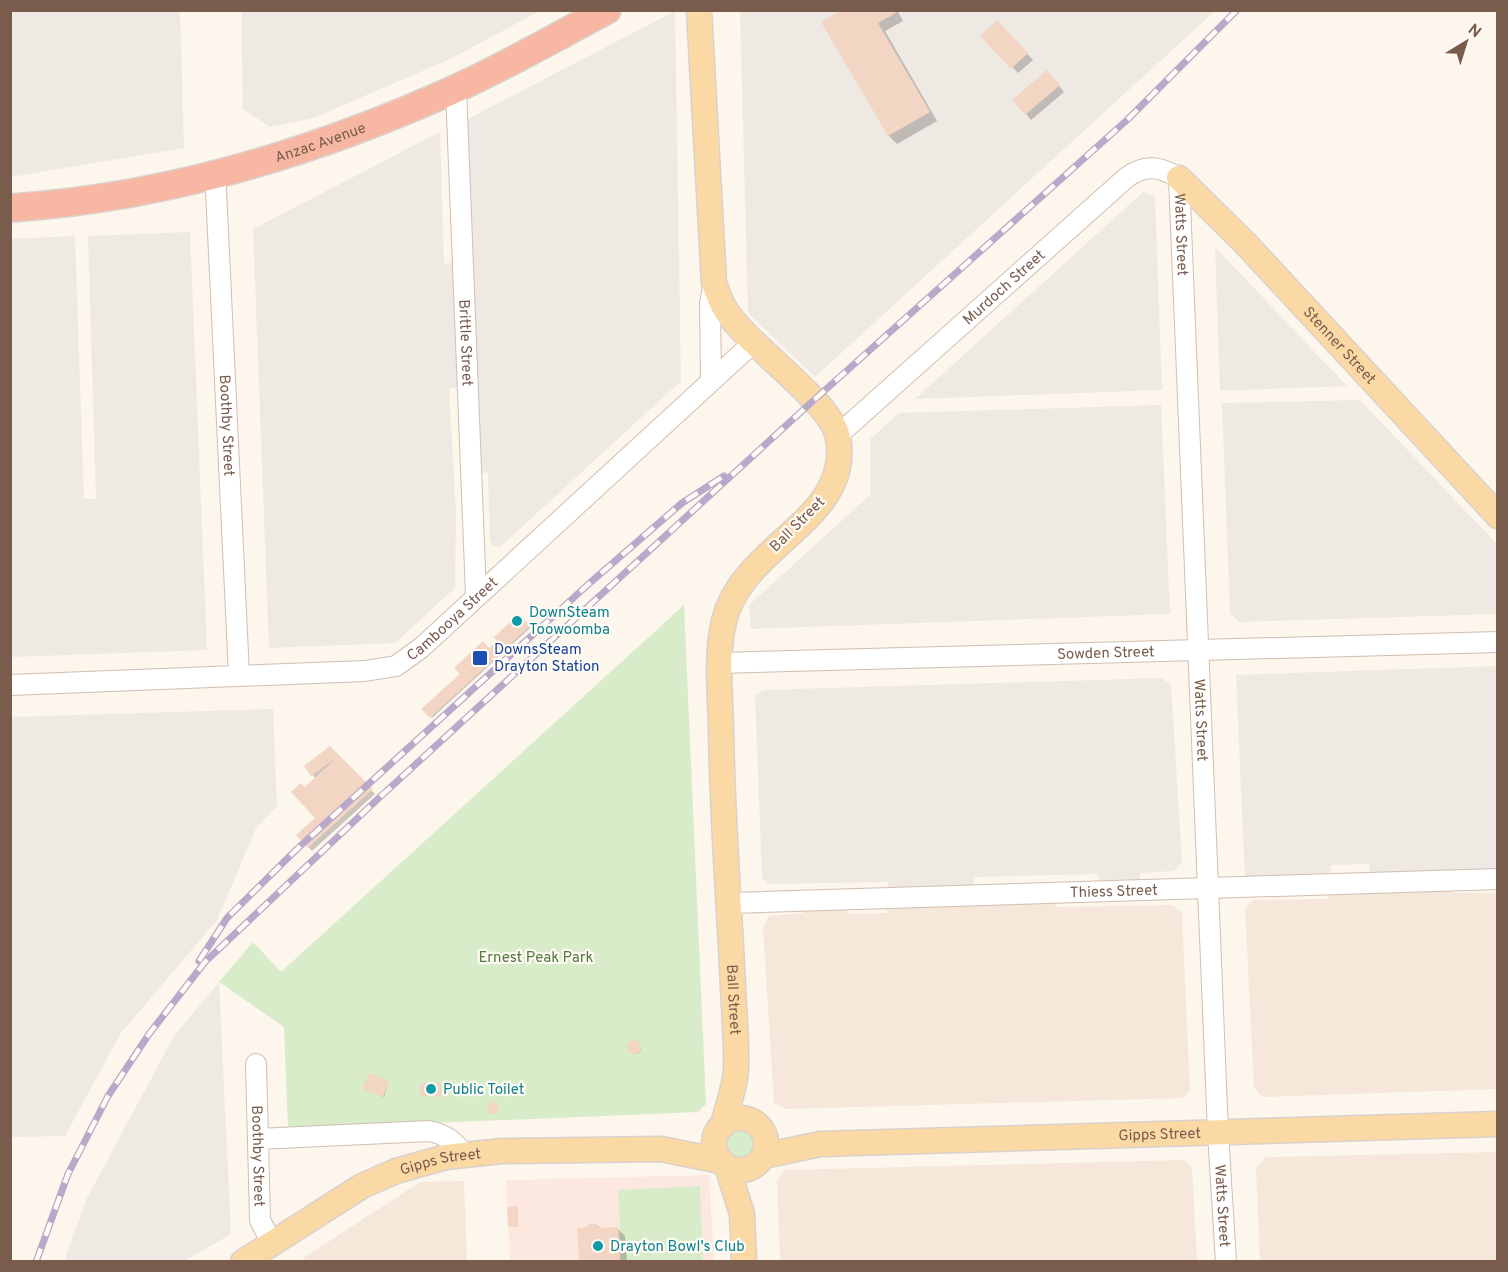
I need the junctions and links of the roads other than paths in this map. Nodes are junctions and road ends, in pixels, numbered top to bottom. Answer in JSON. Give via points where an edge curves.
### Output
{"nodes":[{"id":1,"x":607,"y":10,"type":"edge"},
{"id":2,"x":699,"y":10,"type":"edge"},
{"id":3,"x":456,"y":89,"type":"junction"},
{"id":4,"x":213,"y":177,"type":"junction"},
{"id":5,"x":1179,"y":178,"type":"junction"},
{"id":6,"x":10,"y":208,"type":"edge"},
{"id":7,"x":714,"y":283,"type":"junction"},
{"id":8,"x":754,"y":342,"type":"junction"},
{"id":9,"x":711,"y":380,"type":"junction"},
{"id":10,"x":838,"y":435,"type":"junction"},
{"id":11,"x":1497,"y":516,"type":"edge"},
{"id":12,"x":477,"y":595,"type":"junction"},
{"id":13,"x":1495,"y":643,"type":"edge"},
{"id":14,"x":1199,"y":649,"type":"junction"},
{"id":15,"x":720,"y":663,"type":"junction"},
{"id":16,"x":239,"y":675,"type":"junction"},
{"id":17,"x":10,"y":685,"type":"edge"},
{"id":18,"x":1497,"y":879,"type":"edge"},
{"id":19,"x":1209,"y":889,"type":"junction"},
{"id":20,"x":730,"y":903,"type":"junction"},
{"id":21,"x":256,"y":1064,"type":"dead end"},
{"id":22,"x":736,"y":1072,"type":"junction"},
{"id":23,"x":1497,"y":1124,"type":"edge"},
{"id":24,"x":758,"y":1126,"type":"junction"},
{"id":25,"x":720,"y":1128,"type":"junction"},
{"id":26,"x":1218,"y":1133,"type":"junction"},
{"id":27,"x":258,"y":1139,"type":"junction"},
{"id":28,"x":820,"y":1144,"type":"junction"},
{"id":29,"x":662,"y":1149,"type":"junction"},
{"id":30,"x":464,"y":1154,"type":"junction"},
{"id":31,"x":759,"y":1161,"type":"junction"},
{"id":32,"x":724,"y":1164,"type":"junction"},
{"id":33,"x":742,"y":1214,"type":"junction"},
{"id":34,"x":260,"y":1255,"type":"edge"},
{"id":35,"x":744,"y":1262,"type":"edge"},
{"id":36,"x":1226,"y":1262,"type":"edge"}],
"edges":[{"from":1,"to":3,"type":"highway","name":"Anzac Avenue"},
{"from":2,"to":7,"type":"main road"},
{"from":3,"to":4,"type":"highway","name":"Anzac Avenue","via":[[318,144]]},
{"from":3,"to":12,"type":"street","name":"Brittle Street"},
{"from":4,"to":6,"type":"highway","name":"Anzac Avenue","via":[[158,189]]},
{"from":4,"to":16,"type":"street","name":"Boothby Street"},
{"from":5,"to":10,"type":"street","name":"Murdoch Street","via":[[1158,168],[1135,171]]},
{"from":5,"to":11,"type":"main road","name":"Stenner Street","via":[[1245,243]]},
{"from":5,"to":14,"type":"street","name":"Watts Street"},
{"from":7,"to":8,"type":"main road","via":[[725,308]]},
{"from":7,"to":9,"type":"street","via":[[710,303]]},
{"from":8,"to":9,"type":"street","name":"Cambooya Street"},
{"from":8,"to":10,"type":"main road","via":[[814,400]]},
{"from":9,"to":12,"type":"street","name":"Cambooya Street"},
{"from":10,"to":15,"type":"main road","name":"Ball Street","via":[[840,470],[835,481],[818,506],[740,584],[723,621]]},
{"from":12,"to":16,"type":"street","name":"Cambooya Street","via":[[396,666],[365,671]]},
{"from":13,"to":14,"type":"street","name":"Sowden Street"},
{"from":14,"to":15,"type":"street","name":"Sowden Street"},
{"from":14,"to":19,"type":"street","name":"Watts Street"},
{"from":15,"to":20,"type":"main road","name":"Ball Street","via":[[721,761]]},
{"from":16,"to":17,"type":"street","name":"Cambooya Street"},
{"from":18,"to":19,"type":"street","name":"Thiess Street"},
{"from":19,"to":20,"type":"street","name":"Thiess Street"},
{"from":19,"to":26,"type":"street","name":"Watts Street"},
{"from":20,"to":22,"type":"main road","name":"Ball Street"},
{"from":21,"to":27,"type":"street","name":"Boothby Street"},
{"from":22,"to":24,"type":"main road","name":"Ball Street"},
{"from":22,"to":25,"type":"main road","name":"Ball Street"},
{"from":23,"to":26,"type":"main road","name":"Gipps Street"},
{"from":24,"to":25,"type":"main road","via":[[738,1118]]},
{"from":24,"to":28,"type":"main road","name":"Gipps Street"},
{"from":24,"to":31,"type":"main road","via":[[766,1143]]},
{"from":25,"to":29,"type":"main road","name":"Gipps Street"},
{"from":25,"to":32,"type":"main road","via":[[714,1146]]},
{"from":26,"to":28,"type":"main road","name":"Gipps Street"},
{"from":26,"to":36,"type":"street","name":"Watts Street"},
{"from":27,"to":30,"type":"street","via":[[429,1131],[442,1133]]},
{"from":27,"to":34,"type":"street","name":"Boothby Street"},
{"from":28,"to":31,"type":"main road","name":"Gipps Street"},
{"from":29,"to":30,"type":"main road","name":"Gipps Street"},
{"from":29,"to":32,"type":"main road","name":"Gipps Street"},
{"from":30,"to":34,"type":"main road","name":"Gipps Street","via":[[378,1178],[347,1194]]},
{"from":31,"to":32,"type":"main road","via":[[741,1170]]},
{"from":31,"to":33,"type":"main road"},
{"from":32,"to":33,"type":"main road"},
{"from":33,"to":35,"type":"main road"}]}
